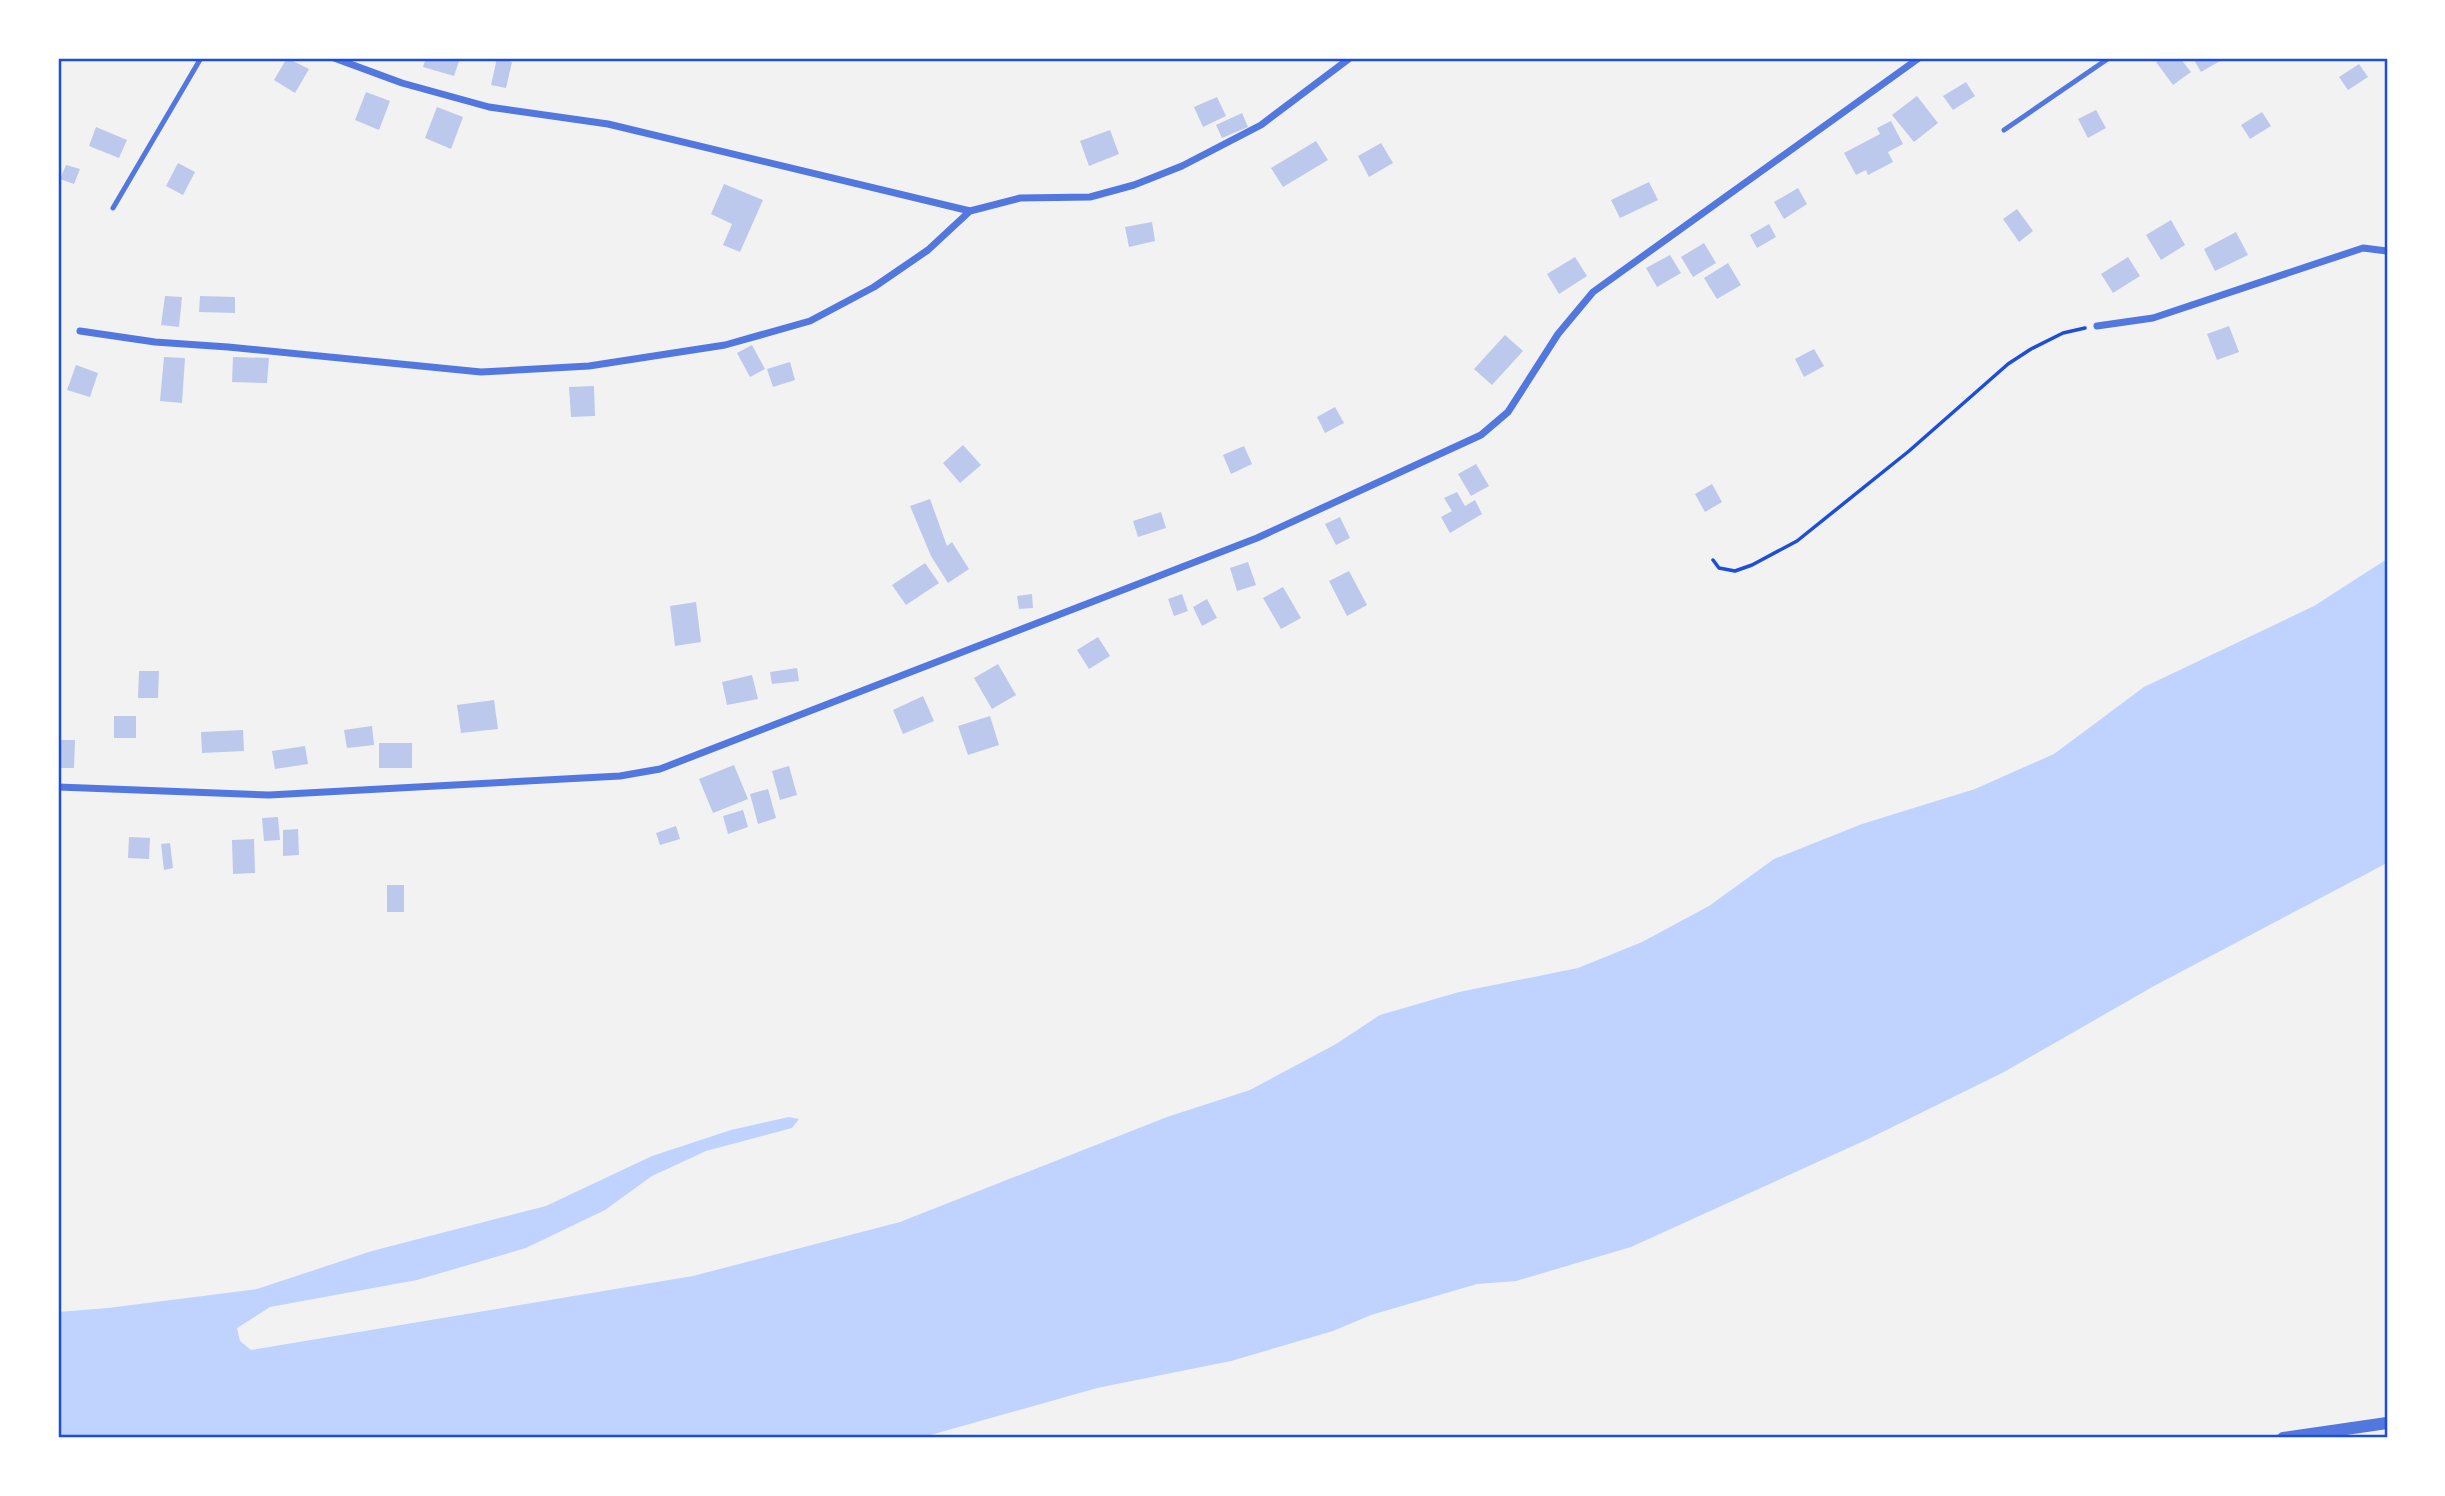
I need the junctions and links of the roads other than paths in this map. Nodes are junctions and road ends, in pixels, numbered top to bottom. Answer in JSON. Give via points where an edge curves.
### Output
{"nodes":[{"id":1,"x":201,"y":58,"type":"edge"},
{"id":2,"x":334,"y":58,"type":"edge"},
{"id":3,"x":1350,"y":58,"type":"edge"},
{"id":4,"x":1919,"y":58,"type":"edge"},
{"id":5,"x":2109,"y":58,"type":"edge"},
{"id":6,"x":2004,"y":131,"type":"dead end"},
{"id":7,"x":113,"y":208,"type":"dead end"},
{"id":8,"x":970,"y":211,"type":"junction"},
{"id":9,"x":2387,"y":251,"type":"edge"},
{"id":10,"x":2097,"y":326,"type":"road end"},
{"id":11,"x":80,"y":331,"type":"dead end"},
{"id":12,"x":58,"y":787,"type":"edge"},
{"id":13,"x":2387,"y":1423,"type":"edge"},
{"id":14,"x":2283,"y":1438,"type":"edge"}],
"edges":[{"from":1,"to":7,"type":"lane"},
{"from":2,"to":8,"type":"street","via":[[489,107],[608,124]]},
{"from":3,"to":8,"type":"street","via":[[1261,125],[1182,166],[1090,197],[1020,198]]},
{"from":4,"to":12,"type":"street","via":[[1593,292],[1558,334],[1508,412],[1481,435],[1257,538],[660,769],[620,776],[269,795]]},
{"from":5,"to":6,"type":"lane"},
{"from":8,"to":11,"type":"street","via":[[928,250],[874,287],[810,321],[724,345],[589,366],[481,372]]},
{"from":9,"to":10,"type":"street","via":[[2363,248],[2153,318]]},
{"from":13,"to":14,"type":"street"}]}
